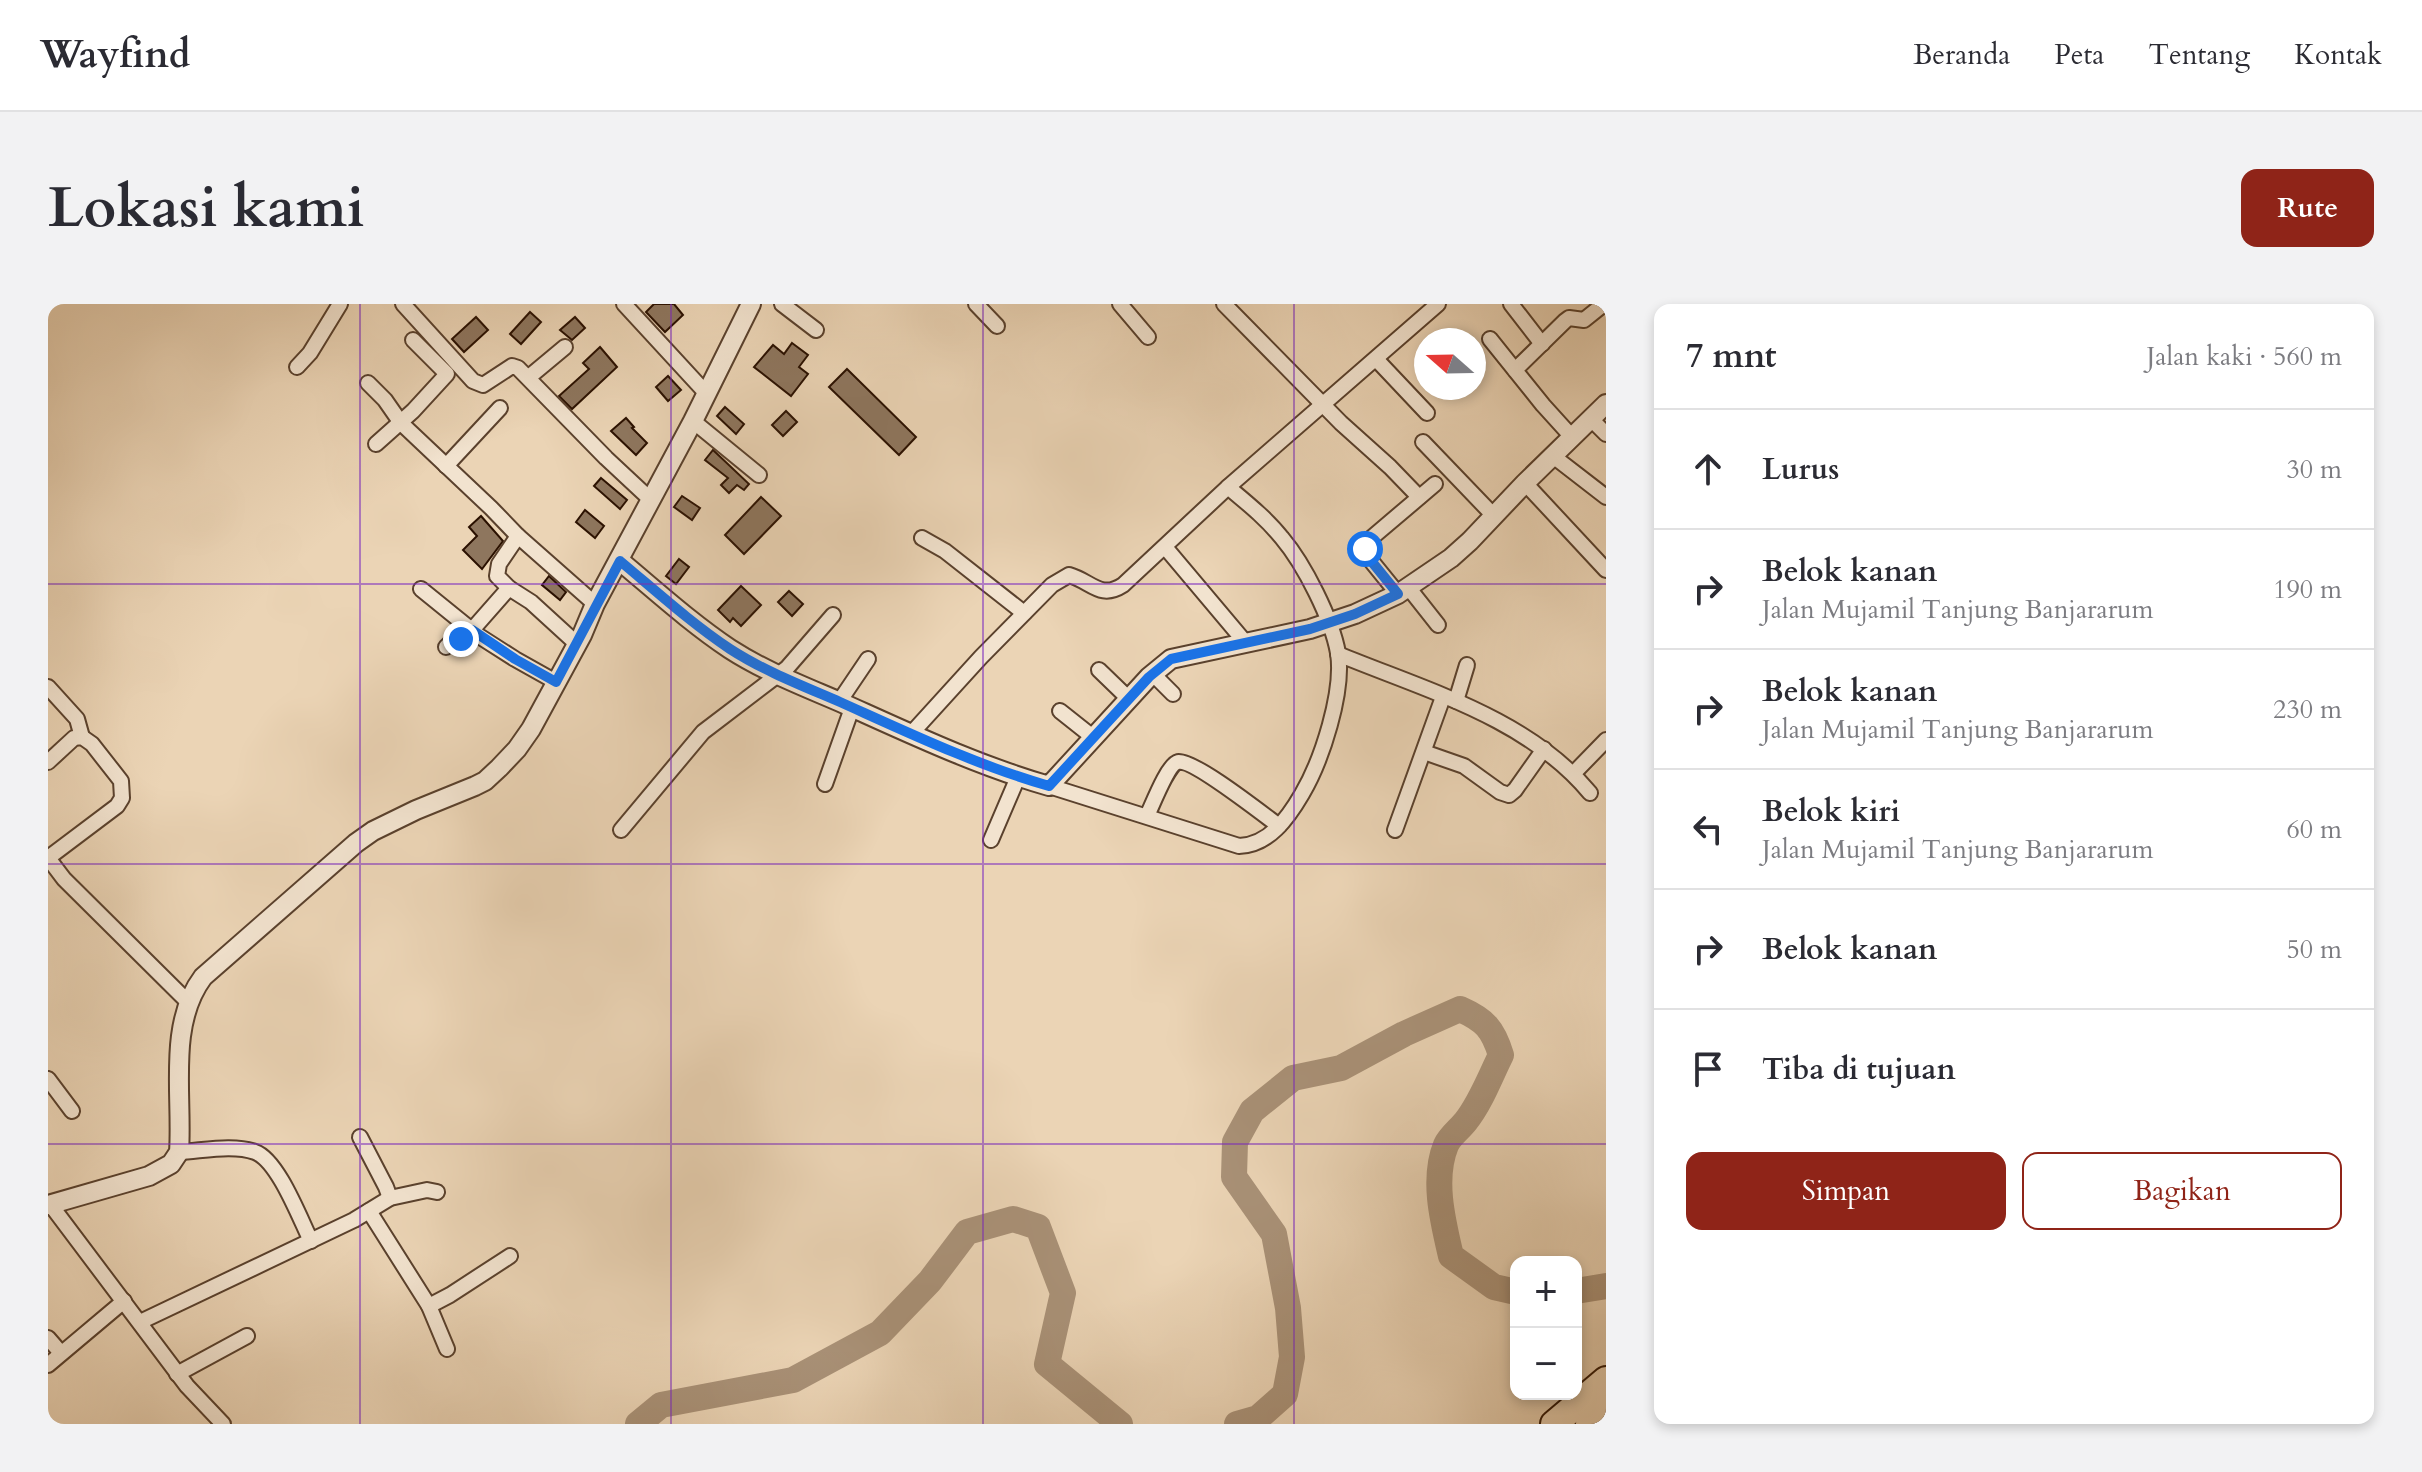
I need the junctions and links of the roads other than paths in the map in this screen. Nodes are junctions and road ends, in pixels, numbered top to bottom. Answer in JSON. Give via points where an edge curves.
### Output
{"nodes":[{"id":1,"x":340,"y":304,"type":"edge"},
{"id":2,"x":403,"y":304,"type":"edge"},
{"id":3,"x":624,"y":304,"type":"edge"},
{"id":4,"x":751,"y":304,"type":"edge"},
{"id":5,"x":782,"y":304,"type":"edge"},
{"id":6,"x":976,"y":304,"type":"edge"},
{"id":7,"x":1120,"y":304,"type":"edge"},
{"id":8,"x":1224,"y":304,"type":"edge"},
{"id":9,"x":1438,"y":304,"type":"edge"},
{"id":10,"x":1511,"y":304,"type":"edge"},
{"id":11,"x":1604,"y":304,"type":"edge"},
{"id":12,"x":1588,"y":310,"type":"edge"},
{"id":13,"x":997,"y":326,"type":"dead end"},
{"id":14,"x":816,"y":330,"type":"dead end"},
{"id":15,"x":1148,"y":337,"type":"dead end"},
{"id":16,"x":1490,"y":339,"type":"dead end"},
{"id":17,"x":413,"y":340,"type":"dead end"},
{"id":18,"x":1542,"y":344,"type":"junction"},
{"id":19,"x":565,"y":347,"type":"dead end"},
{"id":20,"x":1376,"y":359,"type":"junction"},
{"id":21,"x":297,"y":367,"type":"dead end"},
{"id":22,"x":1515,"y":370,"type":"junction"},
{"id":23,"x":529,"y":377,"type":"junction"},
{"id":24,"x":368,"y":383,"type":"dead end"},
{"id":25,"x":706,"y":393,"type":"junction"},
{"id":26,"x":1606,"y":404,"type":"edge"},
{"id":27,"x":1324,"y":405,"type":"junction"},
{"id":28,"x":500,"y":408,"type":"dead end"},
{"id":29,"x":1427,"y":413,"type":"dead end"},
{"id":30,"x":1591,"y":419,"type":"junction"},
{"id":31,"x":693,"y":421,"type":"junction"},
{"id":32,"x":401,"y":423,"type":"junction"},
{"id":33,"x":1606,"y":434,"type":"edge"},
{"id":34,"x":1572,"y":437,"type":"junction"},
{"id":35,"x":1423,"y":442,"type":"dead end"},
{"id":36,"x":376,"y":444,"type":"dead end"},
{"id":37,"x":1553,"y":456,"type":"junction"},
{"id":38,"x":446,"y":466,"type":"junction"},
{"id":39,"x":759,"y":475,"type":"dead end"},
{"id":40,"x":1525,"y":483,"type":"junction"},
{"id":41,"x":1435,"y":484,"type":"dead end"},
{"id":42,"x":1228,"y":487,"type":"junction"},
{"id":43,"x":1419,"y":497,"type":"junction"},
{"id":44,"x":1606,"y":497,"type":"edge"},
{"id":45,"x":651,"y":500,"type":"junction"},
{"id":46,"x":1494,"y":516,"type":"junction"},
{"id":47,"x":518,"y":536,"type":"junction"},
{"id":48,"x":922,"y":538,"type":"dead end"},
{"id":49,"x":1165,"y":547,"type":"junction"},
{"id":50,"x":620,"y":561,"type":"junction"},
{"id":51,"x":1606,"y":570,"type":"edge"},
{"id":52,"x":509,"y":588,"type":"junction"},
{"id":53,"x":421,"y":589,"type":"dead end"},
{"id":54,"x":1403,"y":590,"type":"junction"},
{"id":55,"x":595,"y":604,"type":"junction"},
{"id":56,"x":1024,"y":613,"type":"junction"},
{"id":57,"x":833,"y":615,"type":"dead end"},
{"id":58,"x":1329,"y":622,"type":"junction"},
{"id":59,"x":1438,"y":625,"type":"dead end"},
{"id":60,"x":472,"y":630,"type":"junction"},
{"id":61,"x":1245,"y":642,"type":"junction"},
{"id":62,"x":577,"y":644,"type":"junction"},
{"id":63,"x":446,"y":647,"type":"dead end"},
{"id":64,"x":1338,"y":654,"type":"junction"},
{"id":65,"x":868,"y":659,"type":"dead end"},
{"id":66,"x":1467,"y":665,"type":"dead end"},
{"id":67,"x":1099,"y":670,"type":"dead end"},
{"id":68,"x":1152,"y":673,"type":"junction"},
{"id":69,"x":777,"y":674,"type":"junction"},
{"id":70,"x":556,"y":682,"type":"junction"},
{"id":71,"x":48,"y":687,"type":"edge"},
{"id":72,"x":1173,"y":694,"type":"dead end"},
{"id":73,"x":1129,"y":699,"type":"junction"},
{"id":74,"x":1449,"y":699,"type":"junction"},
{"id":75,"x":846,"y":705,"type":"junction"},
{"id":76,"x":1060,"y":711,"type":"dead end"},
{"id":77,"x":910,"y":735,"type":"junction"},
{"id":78,"x":82,"y":737,"type":"junction"},
{"id":79,"x":1094,"y":738,"type":"junction"},
{"id":80,"x":1606,"y":740,"type":"edge"},
{"id":81,"x":1544,"y":749,"type":"junction"},
{"id":82,"x":1424,"y":752,"type":"junction"},
{"id":83,"x":48,"y":762,"type":"edge"},
{"id":84,"x":1574,"y":773,"type":"junction"},
{"id":85,"x":1018,"y":777,"type":"junction"},
{"id":86,"x":825,"y":784,"type":"dead end"},
{"id":87,"x":1049,"y":786,"type":"junction"},
{"id":88,"x":1590,"y":793,"type":"dead end"},
{"id":89,"x":1147,"y":816,"type":"junction"},
{"id":90,"x":1279,"y":826,"type":"junction"},
{"id":91,"x":621,"y":830,"type":"dead end"},
{"id":92,"x":1395,"y":830,"type":"dead end"},
{"id":93,"x":991,"y":840,"type":"dead end"},
{"id":94,"x":54,"y":866,"type":"edge"},
{"id":95,"x":189,"y":1003,"type":"junction"},
{"id":96,"x":48,"y":1079,"type":"edge"},
{"id":97,"x":72,"y":1111,"type":"dead end"},
{"id":98,"x":360,"y":1137,"type":"dead end"},
{"id":99,"x":179,"y":1152,"type":"junction"},
{"id":100,"x":437,"y":1192,"type":"dead end"},
{"id":101,"x":390,"y":1198,"type":"junction"},
{"id":102,"x":49,"y":1204,"type":"edge"},
{"id":103,"x":369,"y":1211,"type":"junction"},
{"id":104,"x":311,"y":1241,"type":"junction"},
{"id":105,"x":510,"y":1256,"type":"dead end"},
{"id":106,"x":124,"y":1301,"type":"junction"},
{"id":107,"x":429,"y":1306,"type":"junction"},
{"id":108,"x":140,"y":1322,"type":"junction"},
{"id":109,"x":247,"y":1336,"type":"dead end"},
{"id":110,"x":48,"y":1338,"type":"edge"},
{"id":111,"x":447,"y":1349,"type":"dead end"},
{"id":112,"x":61,"y":1353,"type":"junction"},
{"id":113,"x":48,"y":1365,"type":"edge"},
{"id":114,"x":177,"y":1374,"type":"junction"},
{"id":115,"x":1606,"y":1380,"type":"edge"},
{"id":116,"x":1606,"y":1408,"type":"edge"},
{"id":117,"x":223,"y":1424,"type":"edge"},
{"id":118,"x":1554,"y":1424,"type":"edge"},
{"id":119,"x":1589,"y":1424,"type":"edge"}],
"edges":[{"from":1,"to":21,"type":"street"},
{"from":2,"to":23,"type":"street","via":[[473,381],[483,385],[512,366]]},
{"from":3,"to":25,"type":"street"},
{"from":4,"to":25,"type":"street"},
{"from":5,"to":14,"type":"street"},
{"from":6,"to":13,"type":"street"},
{"from":7,"to":15,"type":"street"},
{"from":8,"to":27,"type":"street"},
{"from":9,"to":20,"type":"street"},
{"from":10,"to":18,"type":"street"},
{"from":11,"to":12,"type":"street"},
{"from":12,"to":18,"type":"street","via":[[1582,321],[1567,319]]},
{"from":16,"to":22,"type":"street"},
{"from":17,"to":32,"type":"street","via":[[447,374]]},
{"from":18,"to":22,"type":"street"},
{"from":19,"to":23,"type":"street"},
{"from":20,"to":27,"type":"street"},
{"from":20,"to":29,"type":"street"},
{"from":22,"to":34,"type":"street"},
{"from":23,"to":45,"type":"street"},
{"from":24,"to":32,"type":"street"},
{"from":25,"to":31,"type":"street"},
{"from":26,"to":30,"type":"street"},
{"from":27,"to":42,"type":"street"},
{"from":27,"to":43,"type":"street"},
{"from":28,"to":38,"type":"street"},
{"from":30,"to":33,"type":"street"},
{"from":30,"to":34,"type":"street"},
{"from":31,"to":39,"type":"street"},
{"from":31,"to":45,"type":"street"},
{"from":32,"to":36,"type":"street"},
{"from":32,"to":38,"type":"street"},
{"from":34,"to":37,"type":"street"},
{"from":35,"to":46,"type":"street"},
{"from":37,"to":40,"type":"street"},
{"from":37,"to":44,"type":"street"},
{"from":38,"to":47,"type":"street"},
{"from":40,"to":46,"type":"street"},
{"from":40,"to":51,"type":"street"},
{"from":41,"to":43,"type":"street"},
{"from":42,"to":49,"type":"street"},
{"from":42,"to":58,"type":"street","via":[[1282,537]]},
{"from":43,"to":54,"type":"street","via":[[1365,545],[1368,557]]},
{"from":45,"to":50,"type":"street"},
{"from":46,"to":54,"type":"street","via":[[1451,558]]},
{"from":47,"to":52,"type":"street","via":[[498,567],[497,576]]},
{"from":47,"to":55,"type":"street"},
{"from":48,"to":56,"type":"street"},
{"from":49,"to":56,"type":"street","via":[[1116,590],[1105,592],[1066,575]]},
{"from":49,"to":61,"type":"street"},
{"from":50,"to":55,"type":"street"},
{"from":50,"to":69,"type":"street","via":[[702,629]]},
{"from":52,"to":60,"type":"street"},
{"from":52,"to":62,"type":"street"},
{"from":53,"to":60,"type":"street"},
{"from":54,"to":58,"type":"street"},
{"from":54,"to":59,"type":"street"},
{"from":55,"to":62,"type":"street"},
{"from":56,"to":77,"type":"street"},
{"from":57,"to":69,"type":"street"},
{"from":58,"to":61,"type":"street"},
{"from":58,"to":64,"type":"street"},
{"from":60,"to":63,"type":"street"},
{"from":60,"to":70,"type":"street"},
{"from":61,"to":68,"type":"street","via":[[1177,657]]},
{"from":62,"to":70,"type":"street"},
{"from":64,"to":74,"type":"street"},
{"from":64,"to":90,"type":"street","via":[[1323,749],[1313,775]]},
{"from":65,"to":75,"type":"street"},
{"from":66,"to":74,"type":"street"},
{"from":67,"to":73,"type":"street"},
{"from":68,"to":72,"type":"street"},
{"from":68,"to":73,"type":"street"},
{"from":69,"to":75,"type":"street"},
{"from":69,"to":91,"type":"street","via":[[703,732]]},
{"from":70,"to":95,"type":"street","via":[[531,729],[494,772],[356,843],[217,963],[198,983]]},
{"from":71,"to":78,"type":"street","via":[[77,719]]},
{"from":73,"to":79,"type":"street"},
{"from":74,"to":81,"type":"street","via":[[1476,708]]},
{"from":74,"to":82,"type":"street"},
{"from":75,"to":77,"type":"street"},
{"from":75,"to":86,"type":"street"},
{"from":76,"to":79,"type":"street"},
{"from":77,"to":85,"type":"street"},
{"from":78,"to":83,"type":"street"},
{"from":78,"to":94,"type":"street","via":[[121,781],[122,798]]},
{"from":79,"to":87,"type":"street"},
{"from":80,"to":84,"type":"street"},
{"from":81,"to":82,"type":"street","via":[[1509,795],[1464,766]]},
{"from":81,"to":84,"type":"street"},
{"from":82,"to":92,"type":"street"},
{"from":84,"to":88,"type":"street"},
{"from":85,"to":87,"type":"street"},
{"from":85,"to":93,"type":"street"},
{"from":87,"to":89,"type":"street"},
{"from":89,"to":90,"type":"street","via":[[1239,846],[1256,843]]},
{"from":89,"to":90,"type":"street","via":[[1169,770],[1181,762]]},
{"from":94,"to":95,"type":"street"},
{"from":95,"to":99,"type":"street","via":[[182,1035]]},
{"from":96,"to":97,"type":"street"},
{"from":98,"to":101,"type":"street"},
{"from":99,"to":102,"type":"street","via":[[171,1164],[149,1176]]},
{"from":99,"to":104,"type":"street","via":[[244,1149],[264,1157]]},
{"from":100,"to":101,"type":"street"},
{"from":101,"to":103,"type":"street"},
{"from":102,"to":106,"type":"street"},
{"from":103,"to":104,"type":"street"},
{"from":103,"to":107,"type":"street"},
{"from":104,"to":108,"type":"street"},
{"from":105,"to":107,"type":"street"},
{"from":106,"to":108,"type":"street"},
{"from":106,"to":112,"type":"street"},
{"from":107,"to":111,"type":"street"},
{"from":108,"to":114,"type":"street"},
{"from":109,"to":114,"type":"street"},
{"from":110,"to":112,"type":"street"},
{"from":112,"to":113,"type":"street"},
{"from":114,"to":117,"type":"street"},
{"from":115,"to":118,"type":"highway"},
{"from":116,"to":119,"type":"highway"}]}
